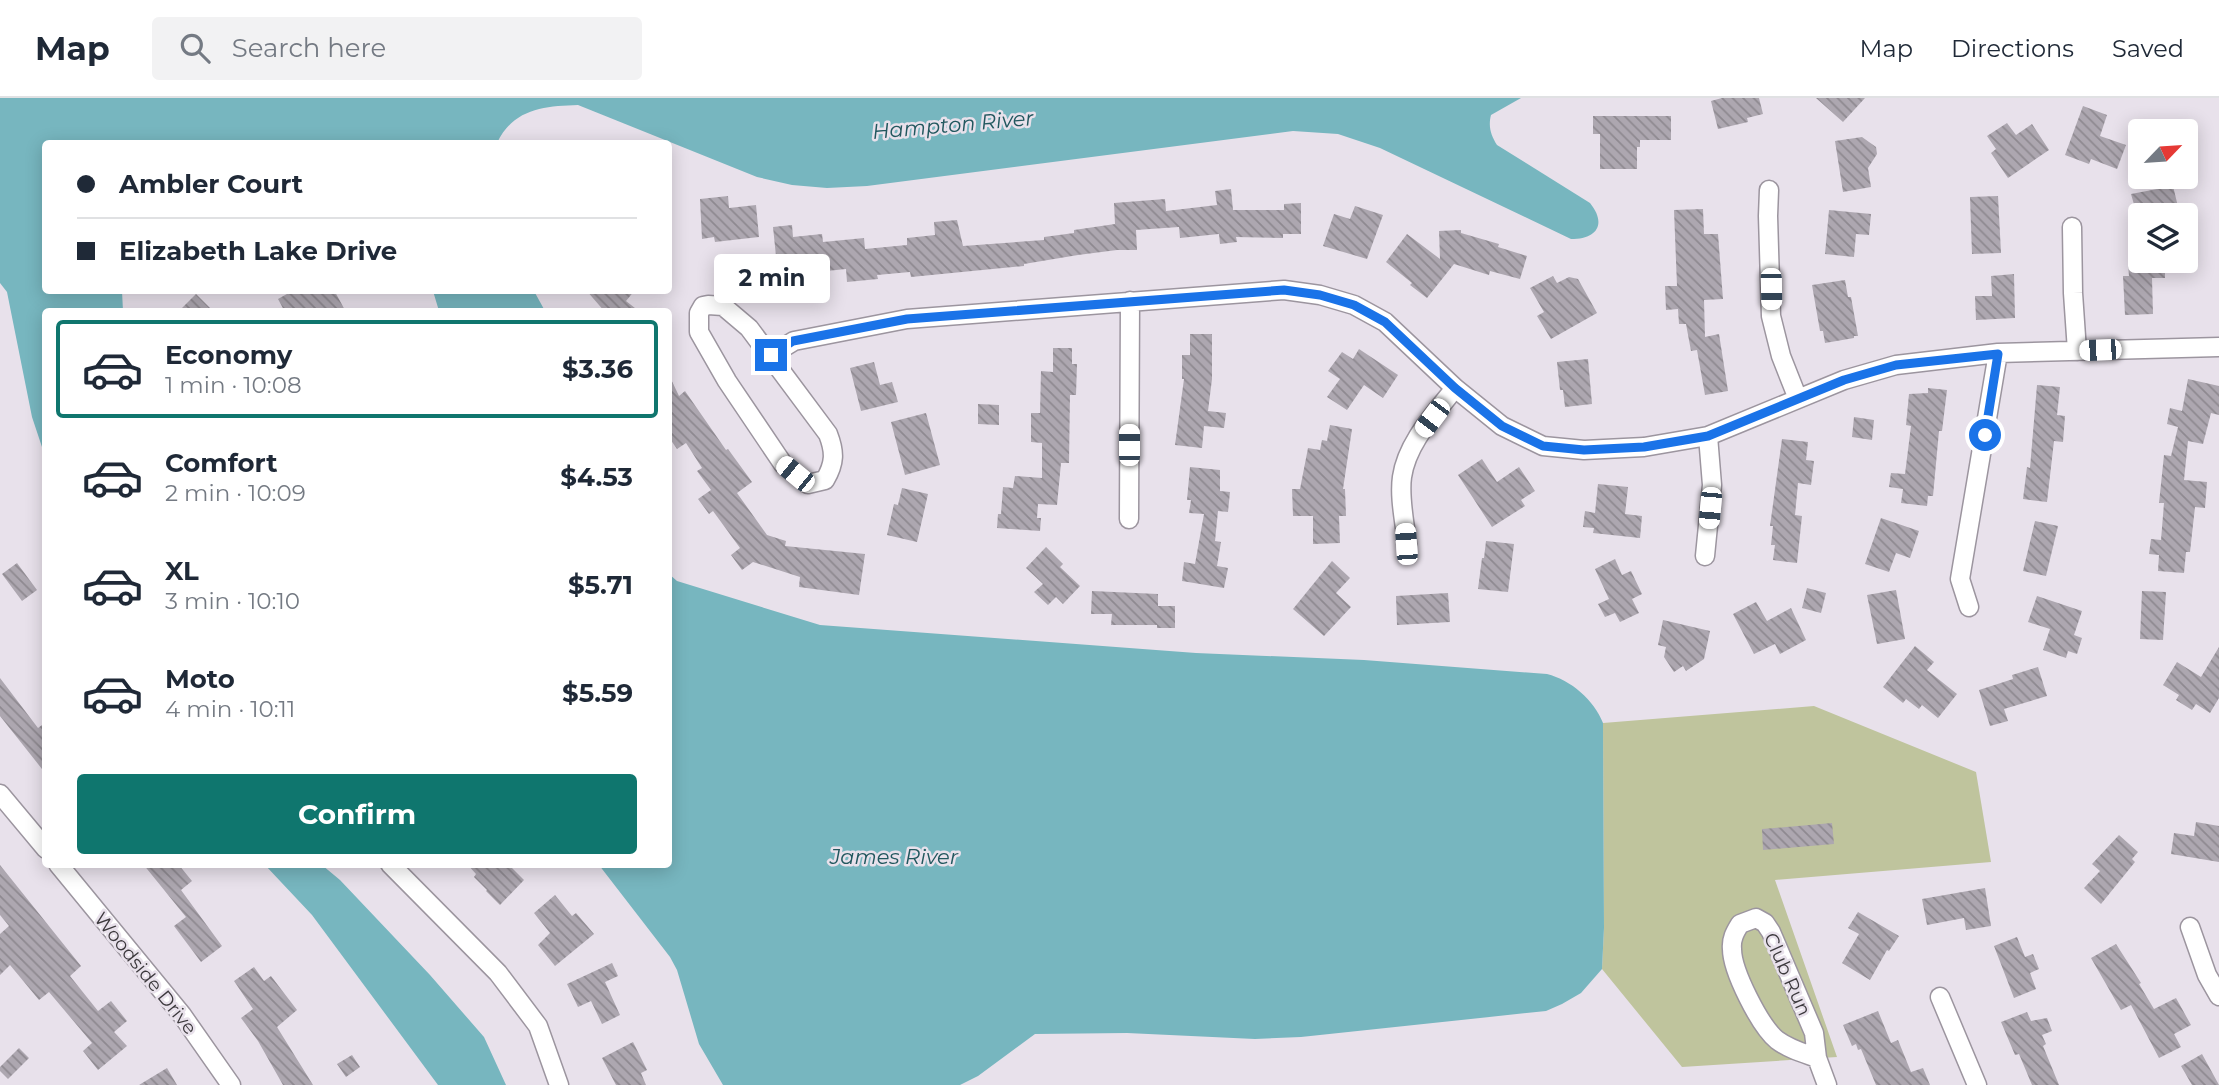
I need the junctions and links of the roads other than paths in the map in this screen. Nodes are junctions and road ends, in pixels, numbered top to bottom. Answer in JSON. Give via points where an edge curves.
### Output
{"nodes":[{"id":1,"x":1769,"y":190,"type":"dead end"},
{"id":2,"x":2072,"y":227,"type":"dead end"},
{"id":3,"x":1130,"y":301,"type":"junction"},
{"id":4,"x":2219,"y":347,"type":"edge"},
{"id":5,"x":2077,"y":351,"type":"junction"},
{"id":6,"x":1998,"y":354,"type":"junction"},
{"id":7,"x":771,"y":355,"type":"junction"},
{"id":8,"x":1455,"y":388,"type":"junction"},
{"id":9,"x":1798,"y":399,"type":"junction"},
{"id":10,"x":1708,"y":436,"type":"junction"},
{"id":11,"x":1129,"y":519,"type":"dead end"},
{"id":12,"x":1406,"y":544,"type":"dead end"},
{"id":13,"x":1705,"y":556,"type":"dead end"},
{"id":14,"x":1969,"y":607,"type":"dead end"},
{"id":15,"x":0,"y":794,"type":"edge"},
{"id":16,"x":42,"y":844,"type":"edge"},
{"id":17,"x":61,"y":868,"type":"edge"},
{"id":18,"x":394,"y":868,"type":"edge"},
{"id":19,"x":2190,"y":927,"type":"dead end"},
{"id":20,"x":2219,"y":996,"type":"edge"},
{"id":21,"x":1940,"y":997,"type":"dead end"},
{"id":22,"x":1816,"y":1058,"type":"junction"},
{"id":23,"x":231,"y":1085,"type":"edge"},
{"id":24,"x":559,"y":1085,"type":"edge"},
{"id":25,"x":1826,"y":1085,"type":"edge"},
{"id":26,"x":1977,"y":1085,"type":"edge"}],
"edges":[{"from":1,"to":9,"type":"street","via":[[1771,316]]},
{"from":2,"to":5,"type":"street"},
{"from":3,"to":7,"type":"street","via":[[907,319],[793,341]]},
{"from":3,"to":8,"type":"street","via":[[1284,290],[1320,295],[1354,305],[1385,322]]},
{"from":3,"to":11,"type":"street"},
{"from":4,"to":5,"type":"street"},
{"from":5,"to":6,"type":"street"},
{"from":6,"to":9,"type":"street","via":[[1896,365]]},
{"from":6,"to":14,"type":"street","via":[[1960,579]]},
{"from":7,"to":7,"type":"street","via":[[828,434],[834,450],[833,467],[825,480],[808,484],[783,464],[699,332],[699,313],[704,306],[723,306]]},
{"from":8,"to":10,"type":"street","via":[[1502,426],[1543,446],[1584,450],[1644,447]]},
{"from":8,"to":12,"type":"street","via":[[1408,454],[1402,479]]},
{"from":9,"to":10,"type":"street"},
{"from":10,"to":13,"type":"street","via":[[1712,485]]},
{"from":15,"to":16,"type":"street"},
{"from":17,"to":23,"type":"street","name":"Woodside Drive","via":[[182,1015]]},
{"from":18,"to":24,"type":"street","via":[[498,973],[538,1026]]},
{"from":19,"to":20,"type":"street"},
{"from":21,"to":26,"type":"street"},
{"from":22,"to":22,"type":"street","name":"Club Run","via":[[1814,1033],[1771,932],[1756,918],[1740,924],[1731,951],[1753,1006],[1777,1040]]},
{"from":22,"to":25,"type":"street","name":"Club Run"}]}
